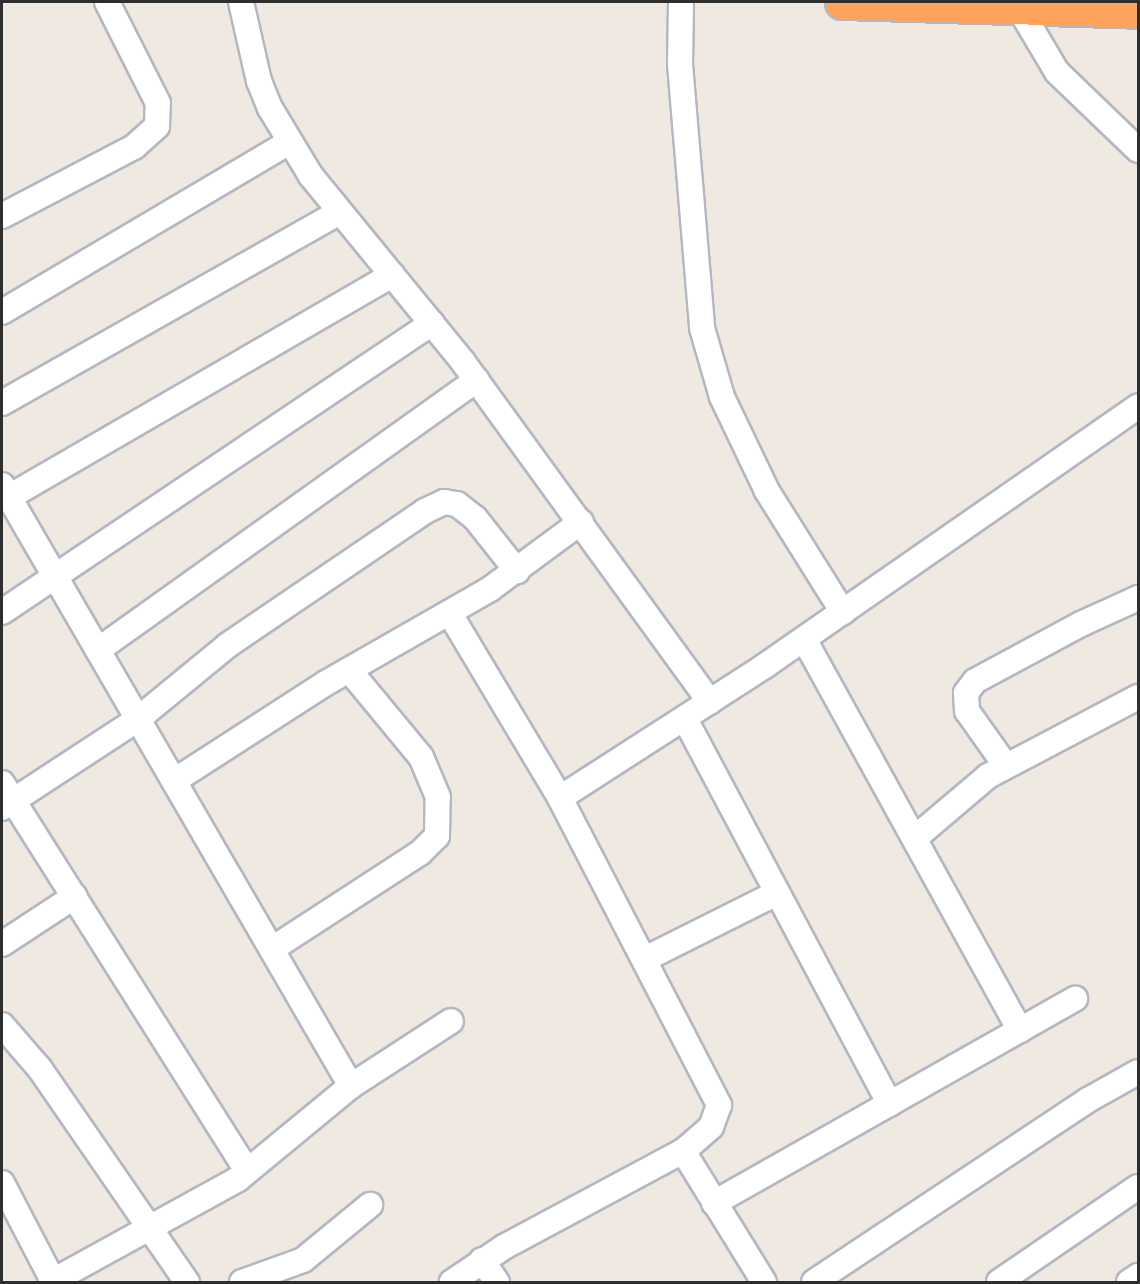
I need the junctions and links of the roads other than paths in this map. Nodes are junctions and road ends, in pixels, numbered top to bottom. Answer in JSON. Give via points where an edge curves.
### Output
{"nodes":[{"id":1,"x":107,"y":2,"type":"edge"},
{"id":2,"x":241,"y":2,"type":"edge"},
{"id":3,"x":681,"y":2,"type":"edge"},
{"id":4,"x":863,"y":2,"type":"edge"},
{"id":5,"x":1019,"y":8,"type":"junction"},
{"id":6,"x":1138,"y":11,"type":"edge"},
{"id":7,"x":289,"y":142,"type":"junction"},
{"id":8,"x":1138,"y":150,"type":"edge"},
{"id":9,"x":340,"y":212,"type":"junction"},
{"id":10,"x":2,"y":216,"type":"edge"},
{"id":11,"x":392,"y":275,"type":"junction"},
{"id":12,"x":2,"y":312,"type":"edge"},
{"id":13,"x":432,"y":323,"type":"junction"},
{"id":14,"x":476,"y":380,"type":"junction"},
{"id":15,"x":2,"y":403,"type":"edge"},
{"id":16,"x":1138,"y":406,"type":"edge"},
{"id":17,"x":5,"y":491,"type":"edge"},
{"id":18,"x":581,"y":522,"type":"junction"},
{"id":19,"x":517,"y":571,"type":"junction"},
{"id":20,"x":55,"y":576,"type":"junction"},
{"id":21,"x":1138,"y":598,"type":"edge"},
{"id":22,"x":2,"y":612,"type":"edge"},
{"id":23,"x":843,"y":612,"type":"junction"},
{"id":24,"x":450,"y":614,"type":"junction"},
{"id":25,"x":804,"y":639,"type":"junction"},
{"id":26,"x":98,"y":650,"type":"junction"},
{"id":27,"x":349,"y":670,"type":"junction"},
{"id":28,"x":1138,"y":697,"type":"edge"},
{"id":29,"x":710,"y":702,"type":"junction"},
{"id":30,"x":138,"y":719,"type":"junction"},
{"id":31,"x":685,"y":719,"type":"junction"},
{"id":32,"x":1006,"y":766,"type":"junction"},
{"id":33,"x":174,"y":781,"type":"junction"},
{"id":34,"x":6,"y":798,"type":"edge"},
{"id":35,"x":560,"y":798,"type":"junction"},
{"id":36,"x":915,"y":838,"type":"junction"},
{"id":37,"x":777,"y":893,"type":"junction"},
{"id":38,"x":75,"y":896,"type":"junction"},
{"id":39,"x":2,"y":944,"type":"edge"},
{"id":40,"x":272,"y":949,"type":"junction"},
{"id":41,"x":645,"y":959,"type":"junction"},
{"id":42,"x":1075,"y":999,"type":"dead end"},
{"id":43,"x":451,"y":1021,"type":"dead end"},
{"id":44,"x":2,"y":1025,"type":"edge"},
{"id":45,"x":1020,"y":1030,"type":"junction"},
{"id":46,"x":1138,"y":1072,"type":"edge"},
{"id":47,"x":351,"y":1086,"type":"junction"},
{"id":48,"x":890,"y":1104,"type":"junction"},
{"id":49,"x":683,"y":1151,"type":"junction"},
{"id":50,"x":247,"y":1171,"type":"junction"},
{"id":51,"x":2,"y":1183,"type":"edge"},
{"id":52,"x":1138,"y":1187,"type":"edge"},
{"id":53,"x":714,"y":1203,"type":"junction"},
{"id":54,"x":370,"y":1205,"type":"dead end"},
{"id":55,"x":150,"y":1230,"type":"junction"},
{"id":56,"x":482,"y":1260,"type":"junction"},
{"id":57,"x":1138,"y":1276,"type":"edge"},
{"id":58,"x":52,"y":1282,"type":"edge"},
{"id":59,"x":187,"y":1282,"type":"edge"},
{"id":60,"x":242,"y":1282,"type":"edge"},
{"id":61,"x":452,"y":1282,"type":"edge"},
{"id":62,"x":497,"y":1282,"type":"edge"},
{"id":63,"x":764,"y":1282,"type":"edge"},
{"id":64,"x":814,"y":1282,"type":"edge"},
{"id":65,"x":999,"y":1282,"type":"edge"},
{"id":66,"x":1129,"y":1282,"type":"edge"}],
"edges":[{"from":1,"to":10,"type":"street","via":[[158,103],[158,126],[134,147]]},
{"from":2,"to":7,"type":"street","via":[[259,81]]},
{"from":3,"to":23,"type":"street","via":[[681,75],[700,306],[709,355],[722,397],[767,491]]},
{"from":4,"to":5,"type":"highway"},
{"from":5,"to":6,"type":"highway"},
{"from":5,"to":8,"type":"street","via":[[1057,72]]},
{"from":7,"to":9,"type":"street"},
{"from":7,"to":12,"type":"street"},
{"from":9,"to":11,"type":"street"},
{"from":9,"to":15,"type":"street"},
{"from":11,"to":13,"type":"street"},
{"from":11,"to":17,"type":"street"},
{"from":13,"to":14,"type":"street"},
{"from":13,"to":20,"type":"street"},
{"from":14,"to":18,"type":"street"},
{"from":14,"to":26,"type":"street"},
{"from":16,"to":23,"type":"street"},
{"from":17,"to":20,"type":"street"},
{"from":18,"to":19,"type":"street"},
{"from":18,"to":29,"type":"street"},
{"from":19,"to":24,"type":"street"},
{"from":19,"to":30,"type":"street","via":[[475,518],[457,504],[444,502],[403,525],[228,645]]},
{"from":20,"to":22,"type":"street"},
{"from":20,"to":26,"type":"street"},
{"from":21,"to":32,"type":"street","via":[[975,681],[966,693],[967,711]]},
{"from":23,"to":25,"type":"street"},
{"from":24,"to":27,"type":"street"},
{"from":24,"to":35,"type":"street"},
{"from":25,"to":29,"type":"street"},
{"from":25,"to":36,"type":"street"},
{"from":26,"to":30,"type":"street"},
{"from":27,"to":33,"type":"street"},
{"from":27,"to":40,"type":"street","via":[[421,757],[438,797],[437,836],[420,853]]},
{"from":28,"to":32,"type":"street"},
{"from":29,"to":31,"type":"street"},
{"from":30,"to":33,"type":"street"},
{"from":30,"to":34,"type":"street"},
{"from":31,"to":35,"type":"street"},
{"from":31,"to":37,"type":"street"},
{"from":32,"to":36,"type":"street","via":[[969,789]]},
{"from":33,"to":40,"type":"street"},
{"from":34,"to":38,"type":"street"},
{"from":35,"to":41,"type":"street"},
{"from":36,"to":45,"type":"street"},
{"from":37,"to":41,"type":"street"},
{"from":37,"to":48,"type":"street"},
{"from":38,"to":39,"type":"street"},
{"from":38,"to":50,"type":"street"},
{"from":40,"to":47,"type":"street"},
{"from":41,"to":49,"type":"street","via":[[719,1105],[711,1127]]},
{"from":42,"to":45,"type":"street"},
{"from":43,"to":47,"type":"street"},
{"from":44,"to":55,"type":"street","via":[[40,1069]]},
{"from":45,"to":48,"type":"street"},
{"from":46,"to":64,"type":"street","via":[[1088,1100]]},
{"from":47,"to":50,"type":"street"},
{"from":48,"to":53,"type":"street"},
{"from":49,"to":53,"type":"street"},
{"from":49,"to":56,"type":"street"},
{"from":50,"to":55,"type":"street"},
{"from":51,"to":58,"type":"street"},
{"from":52,"to":65,"type":"street"},
{"from":53,"to":63,"type":"street"},
{"from":54,"to":60,"type":"street","via":[[303,1260]]},
{"from":55,"to":58,"type":"street"},
{"from":55,"to":59,"type":"street"},
{"from":56,"to":61,"type":"street"},
{"from":56,"to":62,"type":"street"},
{"from":57,"to":66,"type":"street"}]}
